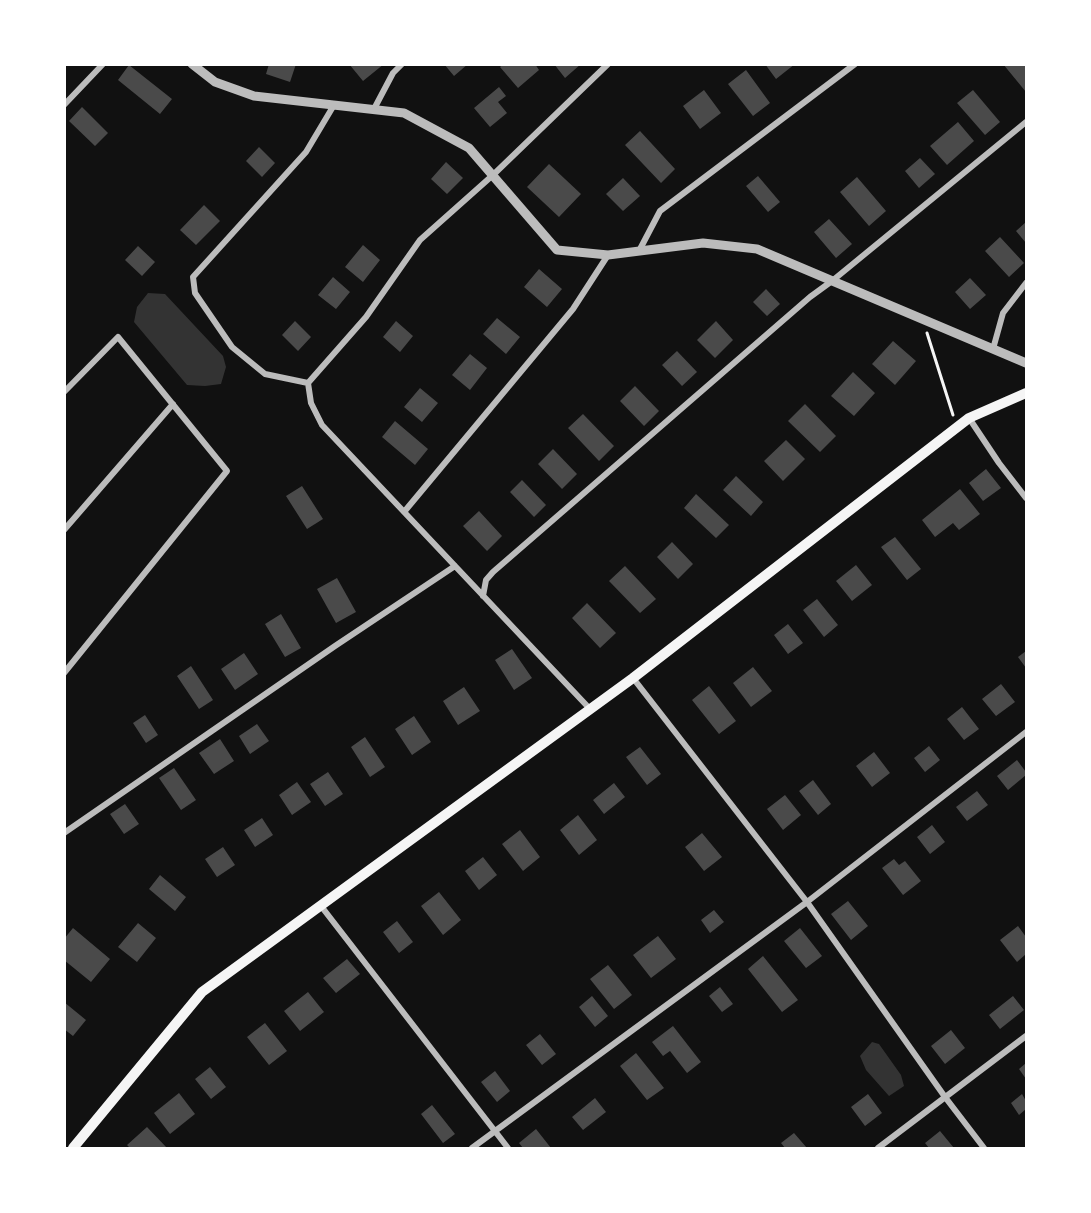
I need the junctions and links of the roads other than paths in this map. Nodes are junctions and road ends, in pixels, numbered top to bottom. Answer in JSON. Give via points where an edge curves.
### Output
{"nodes":[{"id":1,"x":103,"y":64,"type":"edge"},
{"id":2,"x":192,"y":64,"type":"edge"},
{"id":3,"x":402,"y":64,"type":"edge"},
{"id":4,"x":608,"y":64,"type":"edge"},
{"id":5,"x":855,"y":64,"type":"edge"},
{"id":6,"x":64,"y":105,"type":"edge"},
{"id":7,"x":334,"y":105,"type":"junction"},
{"id":8,"x":374,"y":109,"type":"junction"},
{"id":9,"x":1026,"y":122,"type":"edge"},
{"id":10,"x":493,"y":176,"type":"junction"},
{"id":11,"x":639,"y":251,"type":"junction"},
{"id":12,"x":608,"y":255,"type":"junction"},
{"id":13,"x":832,"y":281,"type":"junction"},
{"id":14,"x":1026,"y":283,"type":"edge"},
{"id":15,"x":993,"y":349,"type":"junction"},
{"id":16,"x":1026,"y":363,"type":"edge"},
{"id":17,"x":308,"y":383,"type":"junction"},
{"id":18,"x":64,"y":392,"type":"edge"},
{"id":19,"x":1026,"y":393,"type":"edge"},
{"id":20,"x":173,"y":404,"type":"junction"},
{"id":21,"x":969,"y":418,"type":"junction"},
{"id":22,"x":1026,"y":498,"type":"edge"},
{"id":23,"x":404,"y":512,"type":"junction"},
{"id":24,"x":64,"y":530,"type":"edge"},
{"id":25,"x":455,"y":566,"type":"junction"},
{"id":26,"x":483,"y":596,"type":"junction"},
{"id":27,"x":64,"y":673,"type":"edge"},
{"id":28,"x":633,"y":678,"type":"junction"},
{"id":29,"x":590,"y":709,"type":"junction"},
{"id":30,"x":1026,"y":732,"type":"edge"},
{"id":31,"x":64,"y":833,"type":"edge"},
{"id":32,"x":807,"y":902,"type":"junction"},
{"id":33,"x":321,"y":906,"type":"junction"},
{"id":34,"x":1026,"y":1036,"type":"edge"},
{"id":35,"x":945,"y":1097,"type":"junction"},
{"id":36,"x":495,"y":1131,"type":"junction"},
{"id":37,"x":73,"y":1149,"type":"edge"},
{"id":38,"x":472,"y":1149,"type":"edge"},
{"id":39,"x":508,"y":1149,"type":"edge"},
{"id":40,"x":878,"y":1149,"type":"edge"},
{"id":41,"x":984,"y":1149,"type":"edge"}],
"edges":[{"from":1,"to":6,"type":"street"},
{"from":2,"to":7,"type":"street","via":[[215,82],[254,96]]},
{"from":3,"to":8,"type":"street"},
{"from":4,"to":10,"type":"street"},
{"from":5,"to":11,"type":"street","via":[[660,211]]},
{"from":7,"to":8,"type":"street"},
{"from":7,"to":17,"type":"street","via":[[306,152],[193,277],[195,293],[232,347],[265,374]]},
{"from":8,"to":10,"type":"street","via":[[404,113],[469,148]]},
{"from":9,"to":13,"type":"street"},
{"from":10,"to":12,"type":"street","via":[[557,250]]},
{"from":10,"to":17,"type":"street","via":[[420,240],[366,317]]},
{"from":11,"to":12,"type":"street"},
{"from":11,"to":13,"type":"street","via":[[703,243],[757,249]]},
{"from":12,"to":23,"type":"street","via":[[573,309]]},
{"from":13,"to":15,"type":"street"},
{"from":13,"to":26,"type":"street","via":[[493,572],[486,580]]},
{"from":14,"to":15,"type":"street","via":[[1003,313]]},
{"from":15,"to":16,"type":"street"},
{"from":17,"to":23,"type":"street","via":[[311,403],[322,425]]},
{"from":18,"to":20,"type":"street","via":[[118,337]]},
{"from":19,"to":21,"type":"main road"},
{"from":20,"to":24,"type":"street"},
{"from":20,"to":27,"type":"street","via":[[227,471]]},
{"from":21,"to":22,"type":"street"},
{"from":21,"to":28,"type":"main road"},
{"from":23,"to":25,"type":"street"},
{"from":25,"to":26,"type":"street"},
{"from":25,"to":31,"type":"street"},
{"from":26,"to":29,"type":"street"},
{"from":28,"to":29,"type":"main road"},
{"from":28,"to":32,"type":"street"},
{"from":29,"to":33,"type":"main road"},
{"from":30,"to":32,"type":"street"},
{"from":32,"to":35,"type":"street"},
{"from":32,"to":36,"type":"street"},
{"from":33,"to":36,"type":"street"},
{"from":33,"to":37,"type":"main road","via":[[202,993]]},
{"from":34,"to":35,"type":"street"},
{"from":35,"to":40,"type":"street"},
{"from":35,"to":41,"type":"street"},
{"from":36,"to":38,"type":"street"},
{"from":36,"to":39,"type":"street"}]}
